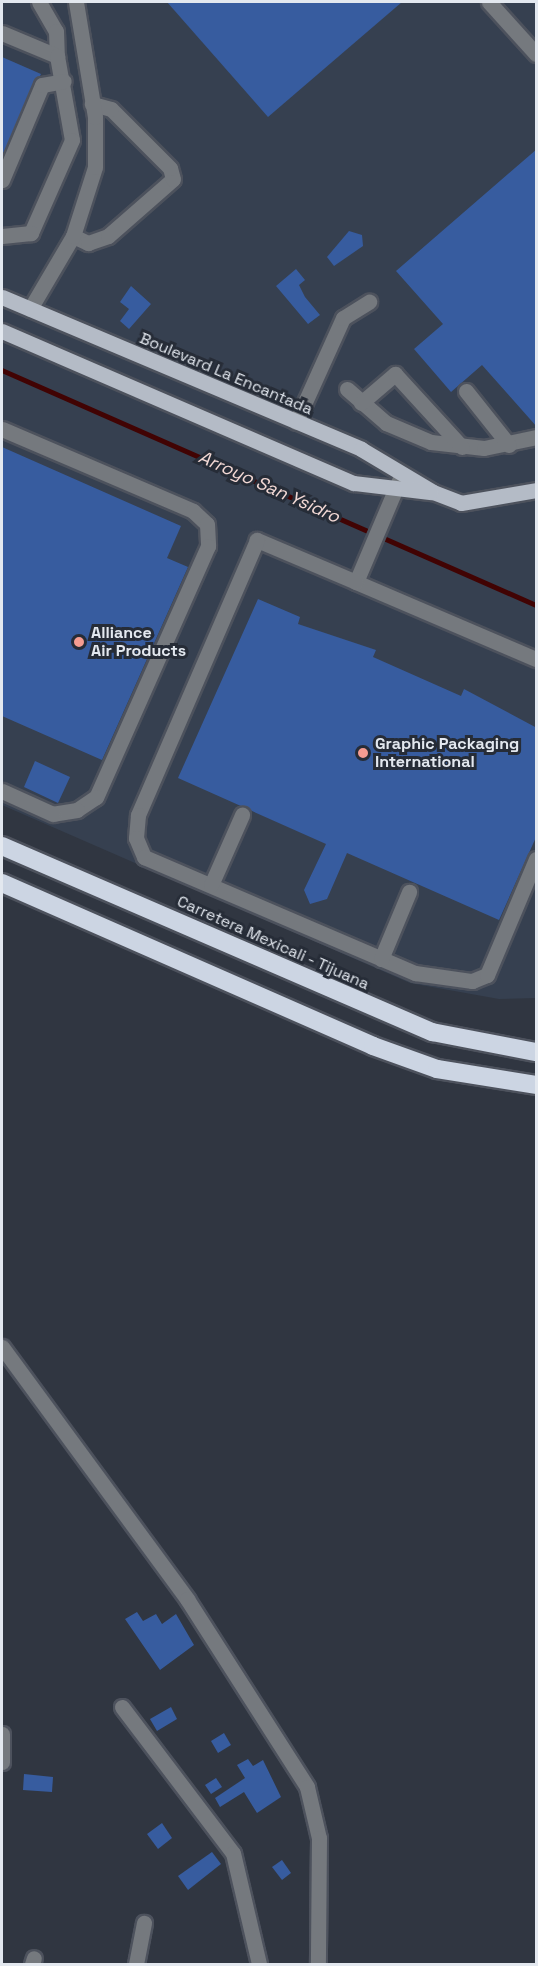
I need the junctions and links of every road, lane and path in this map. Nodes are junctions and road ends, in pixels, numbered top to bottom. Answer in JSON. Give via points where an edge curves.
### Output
{"nodes":[{"id":1,"x":39,"y":2,"type":"edge"},
{"id":2,"x":76,"y":2,"type":"edge"},
{"id":3,"x":489,"y":2,"type":"edge"},
{"id":4,"x":2,"y":33,"type":"edge"},
{"id":5,"x":537,"y":54,"type":"edge"},
{"id":6,"x":57,"y":56,"type":"junction"},
{"id":7,"x":64,"y":81,"type":"junction"},
{"id":8,"x":92,"y":104,"type":"junction"},
{"id":9,"x":2,"y":180,"type":"edge"},
{"id":10,"x":2,"y":236,"type":"edge"},
{"id":11,"x":73,"y":236,"type":"junction"},
{"id":12,"x":2,"y":297,"type":"edge"},
{"id":13,"x":369,"y":302,"type":"dead end"},
{"id":14,"x":30,"y":309,"type":"junction"},
{"id":15,"x":2,"y":331,"type":"edge"},
{"id":16,"x":347,"y":389,"type":"dead end"},
{"id":17,"x":466,"y":391,"type":"dead end"},
{"id":18,"x":361,"y":404,"type":"junction"},
{"id":19,"x":296,"y":422,"type":"junction"},
{"id":20,"x":2,"y":429,"type":"edge"},
{"id":21,"x":537,"y":437,"type":"edge"},
{"id":22,"x":509,"y":445,"type":"junction"},
{"id":23,"x":462,"y":447,"type":"junction"},
{"id":24,"x":402,"y":472,"type":"junction"},
{"id":25,"x":398,"y":489,"type":"junction"},
{"id":26,"x":537,"y":490,"type":"edge"},
{"id":27,"x":433,"y":492,"type":"junction"},
{"id":28,"x":356,"y":582,"type":"junction"},
{"id":29,"x":537,"y":659,"type":"edge"},
{"id":30,"x":2,"y":791,"type":"edge"},
{"id":31,"x":242,"y":815,"type":"dead end"},
{"id":32,"x":2,"y":846,"type":"edge"},
{"id":33,"x":537,"y":859,"type":"edge"},
{"id":34,"x":2,"y":883,"type":"edge"},
{"id":35,"x":211,"y":885,"type":"junction"},
{"id":36,"x":409,"y":892,"type":"dead end"},
{"id":37,"x":381,"y":959,"type":"junction"},
{"id":38,"x":537,"y":1052,"type":"edge"},
{"id":39,"x":537,"y":1085,"type":"edge"},
{"id":40,"x":2,"y":1347,"type":"edge"},
{"id":41,"x":122,"y":1707,"type":"dead end"},
{"id":42,"x":2,"y":1734,"type":"edge"},
{"id":43,"x":2,"y":1762,"type":"edge"},
{"id":44,"x":144,"y":1923,"type":"dead end"},
{"id":45,"x":136,"y":1965,"type":"edge"},
{"id":46,"x":259,"y":1965,"type":"edge"},
{"id":47,"x":318,"y":1965,"type":"edge"}],
"edges":[{"from":1,"to":6,"type":"street","via":[[56,31]]},
{"from":2,"to":8,"type":"street"},
{"from":3,"to":5,"type":"street"},
{"from":4,"to":6,"type":"street"},
{"from":6,"to":7,"type":"street"},
{"from":7,"to":9,"type":"street","via":[[42,85]]},
{"from":7,"to":10,"type":"street","via":[[72,140],[31,233]]},
{"from":8,"to":11,"type":"street","via":[[95,167]]},
{"from":8,"to":11,"type":"street","via":[[111,109],[170,168],[173,179],[108,236],[88,243]]},
{"from":11,"to":14,"type":"street"},
{"from":12,"to":14,"type":"main road","name":"Boulevard La Encantada"},
{"from":13,"to":19,"type":"street","via":[[343,318]]},
{"from":14,"to":19,"type":"main road","name":"Boulevard La Encantada"},
{"from":15,"to":25,"type":"main road","name":"Boulevard La Encantada","via":[[354,483]]},
{"from":16,"to":18,"type":"street"},
{"from":17,"to":22,"type":"street"},
{"from":18,"to":23,"type":"street","via":[[386,423],[431,442]]},
{"from":18,"to":23,"type":"street","via":[[395,374]]},
{"from":19,"to":24,"type":"main road","name":"Boulevard La Encantada"},
{"from":20,"to":30,"type":"street","via":[[192,512],[207,524],[208,546],[96,797],[77,810],[53,814]]},
{"from":21,"to":22,"type":"street"},
{"from":22,"to":23,"type":"street"},
{"from":24,"to":25,"type":"street"},
{"from":24,"to":27,"type":"main road","name":"Boulevard La Encantada"},
{"from":25,"to":27,"type":"main road","name":"Boulevard La Encantada"},
{"from":25,"to":28,"type":"street"},
{"from":26,"to":27,"type":"main road","name":"Boulevard La Encantada","via":[[461,503]]},
{"from":28,"to":29,"type":"street"},
{"from":28,"to":35,"type":"street","via":[[257,540],[138,815],[136,838],[144,856]]},
{"from":31,"to":35,"type":"street"},
{"from":32,"to":38,"type":"highway","name":"Carretera Mexicali - Tijuana","via":[[432,1032]]},
{"from":33,"to":37,"type":"street","via":[[487,975],[471,981],[415,973]]},
{"from":34,"to":39,"type":"highway","via":[[373,1046],[437,1069]]},
{"from":35,"to":37,"type":"street"},
{"from":36,"to":37,"type":"street"},
{"from":40,"to":47,"type":"street","via":[[186,1599],[296,1766],[316,1810]]},
{"from":41,"to":46,"type":"street","via":[[232,1853]]},
{"from":42,"to":43,"type":"street"},
{"from":44,"to":45,"type":"street"}]}
